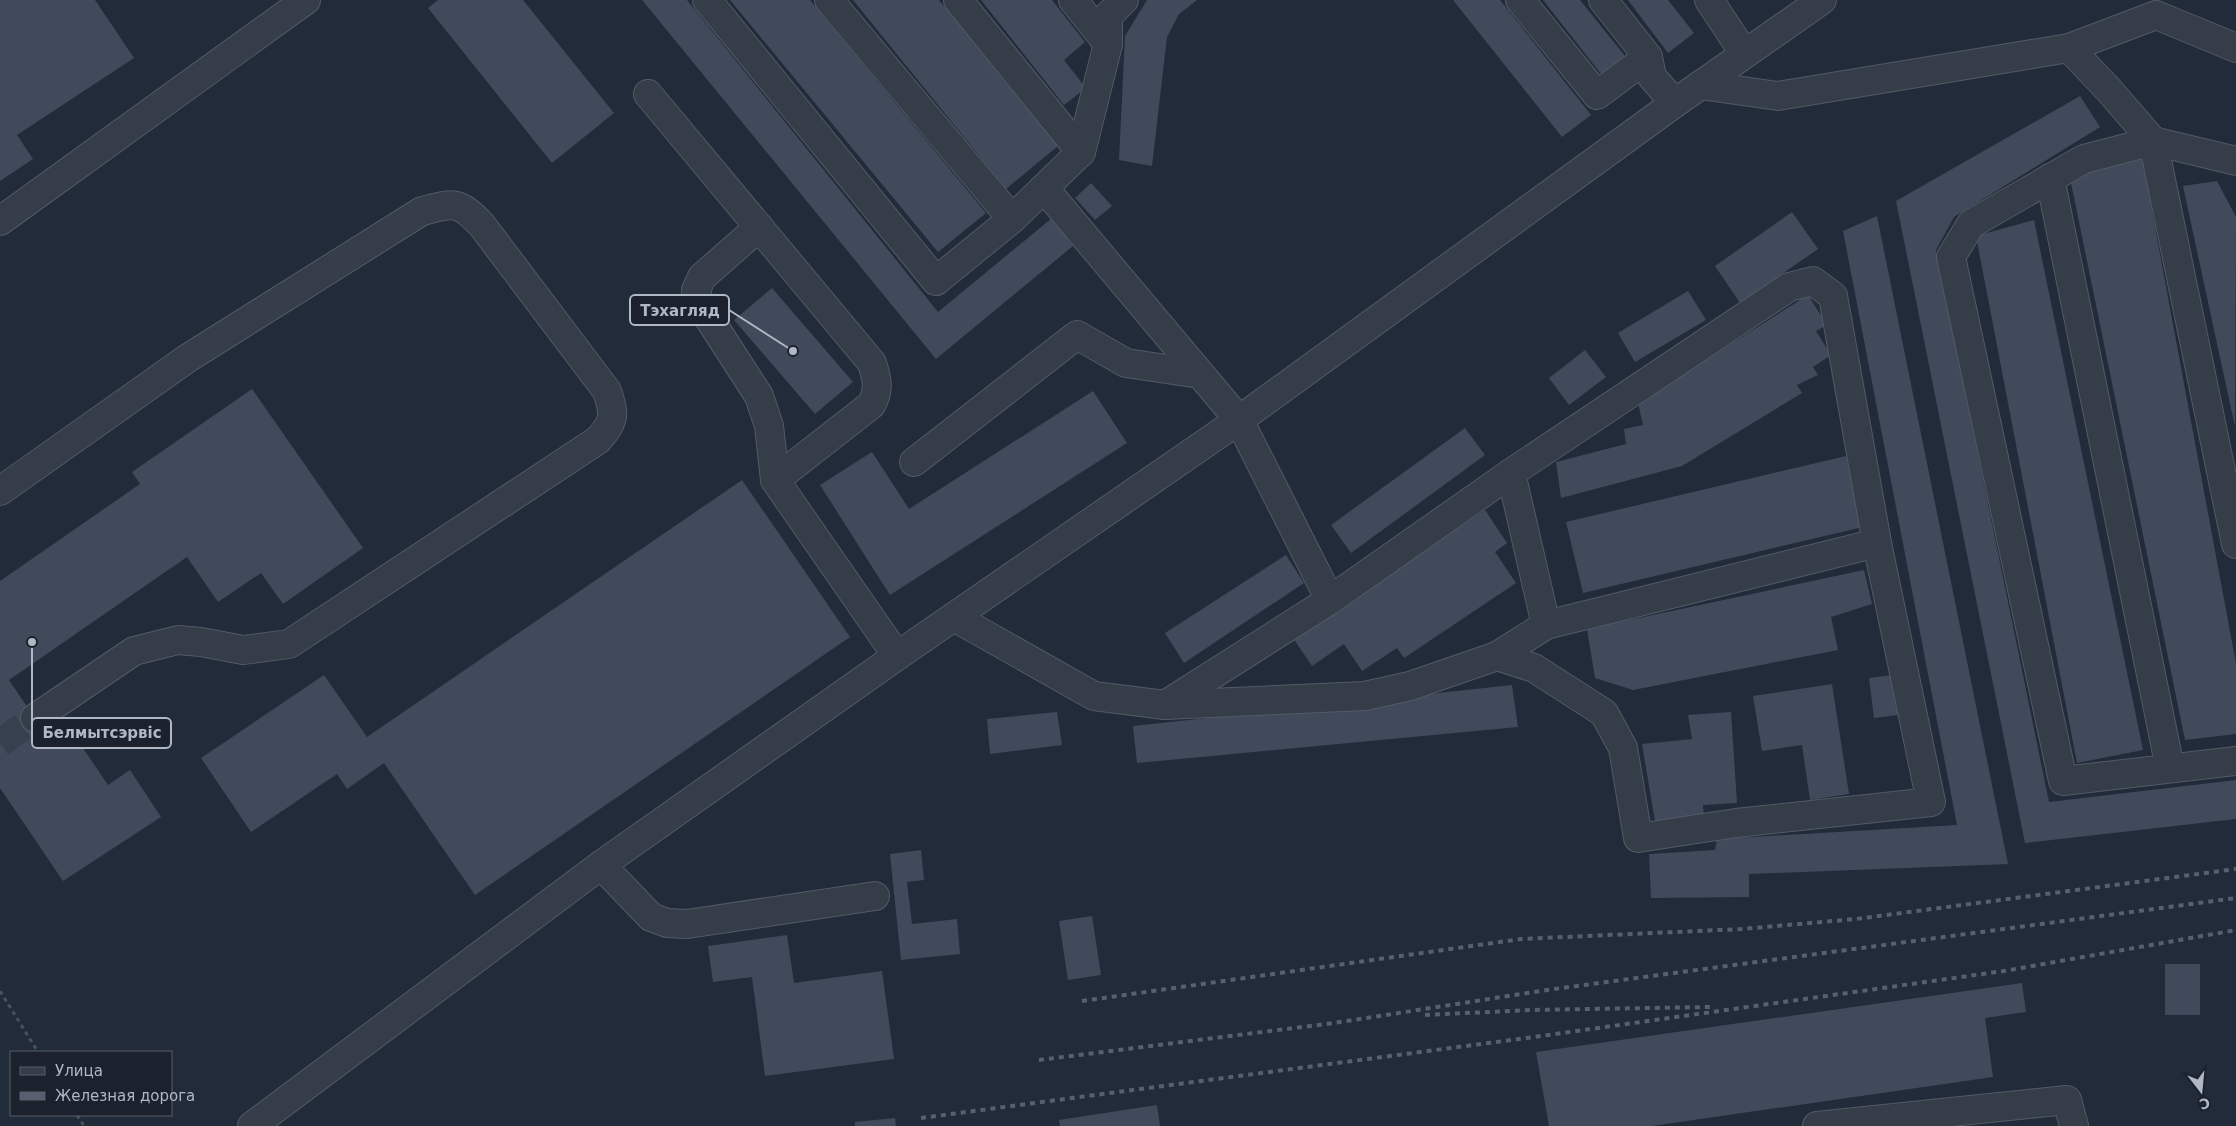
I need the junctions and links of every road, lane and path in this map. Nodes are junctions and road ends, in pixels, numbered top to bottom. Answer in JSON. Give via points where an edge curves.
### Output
{"nodes":[{"id":1,"x":306,"y":0,"type":"edge"},
{"id":2,"x":707,"y":0,"type":"edge"},
{"id":3,"x":828,"y":0,"type":"edge"},
{"id":4,"x":958,"y":0,"type":"edge"},
{"id":5,"x":1074,"y":0,"type":"edge"},
{"id":6,"x":1124,"y":0,"type":"edge"},
{"id":7,"x":1520,"y":0,"type":"edge"},
{"id":8,"x":1603,"y":0,"type":"edge"},
{"id":9,"x":1709,"y":0,"type":"edge"},
{"id":10,"x":1815,"y":2,"type":"edge"},
{"id":11,"x":1108,"y":44,"type":"junction"},
{"id":12,"x":2069,"y":48,"type":"junction"},
{"id":13,"x":2236,"y":48,"type":"edge"},
{"id":14,"x":1744,"y":53,"type":"junction"},
{"id":15,"x":1648,"y":57,"type":"junction"},
{"id":16,"x":1700,"y":85,"type":"junction"},
{"id":17,"x":648,"y":94,"type":"dead end"},
{"id":18,"x":1675,"y":103,"type":"junction"},
{"id":19,"x":2153,"y":141,"type":"junction"},
{"id":20,"x":1081,"y":152,"type":"junction"},
{"id":21,"x":2236,"y":161,"type":"edge"},
{"id":22,"x":2050,"y":178,"type":"junction"},
{"id":23,"x":1044,"y":188,"type":"junction"},
{"id":24,"x":1012,"y":219,"type":"junction"},
{"id":25,"x":0,"y":221,"type":"edge"},
{"id":26,"x":759,"y":227,"type":"junction"},
{"id":27,"x":1200,"y":374,"type":"junction"},
{"id":28,"x":1239,"y":420,"type":"junction"},
{"id":29,"x":914,"y":462,"type":"dead end"},
{"id":30,"x":1511,"y":473,"type":"junction"},
{"id":31,"x":775,"y":480,"type":"junction"},
{"id":32,"x":0,"y":491,"type":"edge"},
{"id":33,"x":1877,"y":543,"type":"junction"},
{"id":34,"x":2236,"y":544,"type":"edge"},
{"id":35,"x":1330,"y":600,"type":"junction"},
{"id":36,"x":954,"y":617,"type":"junction"},
{"id":37,"x":1546,"y":625,"type":"junction"},
{"id":38,"x":897,"y":656,"type":"junction"},
{"id":39,"x":1497,"y":656,"type":"junction"},
{"id":40,"x":1166,"y":705,"type":"junction"},
{"id":41,"x":35,"y":718,"type":"tunnel mouth"},
{"id":42,"x":2236,"y":761,"type":"edge"},
{"id":43,"x":2170,"y":768,"type":"junction"},
{"id":44,"x":601,"y":866,"type":"junction"},
{"id":45,"x":875,"y":896,"type":"dead end"},
{"id":46,"x":0,"y":991,"type":"edge"},
{"id":47,"x":37,"y":1051,"type":"edge"},
{"id":48,"x":252,"y":1126,"type":"edge"},
{"id":49,"x":1817,"y":1126,"type":"edge"},
{"id":50,"x":2074,"y":1126,"type":"edge"}],
"edges":[{"from":1,"to":25,"type":"lane"},
{"from":2,"to":24,"type":"lane","via":[[936,281]]},
{"from":3,"to":24,"type":"lane"},
{"from":4,"to":20,"type":"lane"},
{"from":5,"to":11,"type":"lane"},
{"from":6,"to":11,"type":"lane","via":[[1108,16]]},
{"from":7,"to":15,"type":"lane","via":[[1597,96]]},
{"from":8,"to":15,"type":"lane"},
{"from":9,"to":14,"type":"lane"},
{"from":10,"to":14,"type":"lane"},
{"from":11,"to":20,"type":"lane"},
{"from":12,"to":13,"type":"lane","via":[[2156,15]]},
{"from":12,"to":16,"type":"lane","via":[[1778,96]]},
{"from":12,"to":19,"type":"lane"},
{"from":14,"to":16,"type":"lane"},
{"from":15,"to":18,"type":"lane","via":[[1652,77]]},
{"from":16,"to":18,"type":"lane"},
{"from":17,"to":26,"type":"lane"},
{"from":18,"to":28,"type":"lane"},
{"from":19,"to":21,"type":"lane"},
{"from":19,"to":22,"type":"lane","via":[[2084,159]]},
{"from":19,"to":34,"type":"lane"},
{"from":20,"to":23,"type":"lane"},
{"from":22,"to":43,"type":"lane"},
{"from":22,"to":43,"type":"lane","via":[[1971,224],[1951,257],[2063,780]]},
{"from":23,"to":24,"type":"lane"},
{"from":23,"to":27,"type":"lane"},
{"from":26,"to":31,"type":"lane","via":[[702,277],[696,290],[698,303],[759,396],[768,426]]},
{"from":26,"to":31,"type":"lane","via":[[872,363],[877,378],[878,394],[871,405]]},
{"from":27,"to":28,"type":"lane"},
{"from":27,"to":29,"type":"lane","via":[[1126,363],[1077,335]]},
{"from":28,"to":35,"type":"lane"},
{"from":28,"to":36,"type":"lane"},
{"from":30,"to":33,"type":"lane","via":[[1789,287],[1813,281],[1833,296]]},
{"from":30,"to":35,"type":"lane"},
{"from":30,"to":37,"type":"lane"},
{"from":31,"to":38,"type":"lane"},
{"from":32,"to":41,"type":"lane","via":[[188,358],[422,211],[448,204],[464,207],[481,224],[607,391],[614,410],[611,426],[598,440],[289,644],[243,650],[178,640],[134,650]]},
{"from":33,"to":37,"type":"lane"},
{"from":33,"to":39,"type":"lane","via":[[1931,802],[1736,823],[1638,838],[1623,748],[1604,713],[1534,668]]},
{"from":35,"to":40,"type":"lane"},
{"from":36,"to":38,"type":"lane"},
{"from":36,"to":40,"type":"lane","via":[[1094,696]]},
{"from":37,"to":39,"type":"lane"},
{"from":38,"to":44,"type":"lane"},
{"from":39,"to":40,"type":"lane","via":[[1410,686],[1365,696]]},
{"from":42,"to":43,"type":"lane"},
{"from":44,"to":45,"type":"lane","via":[[651,917],[667,923],[687,924]]},
{"from":44,"to":48,"type":"lane"},
{"from":46,"to":47,"type":"path"},
{"from":49,"to":50,"type":"lane","via":[[2067,1100]]}]}
